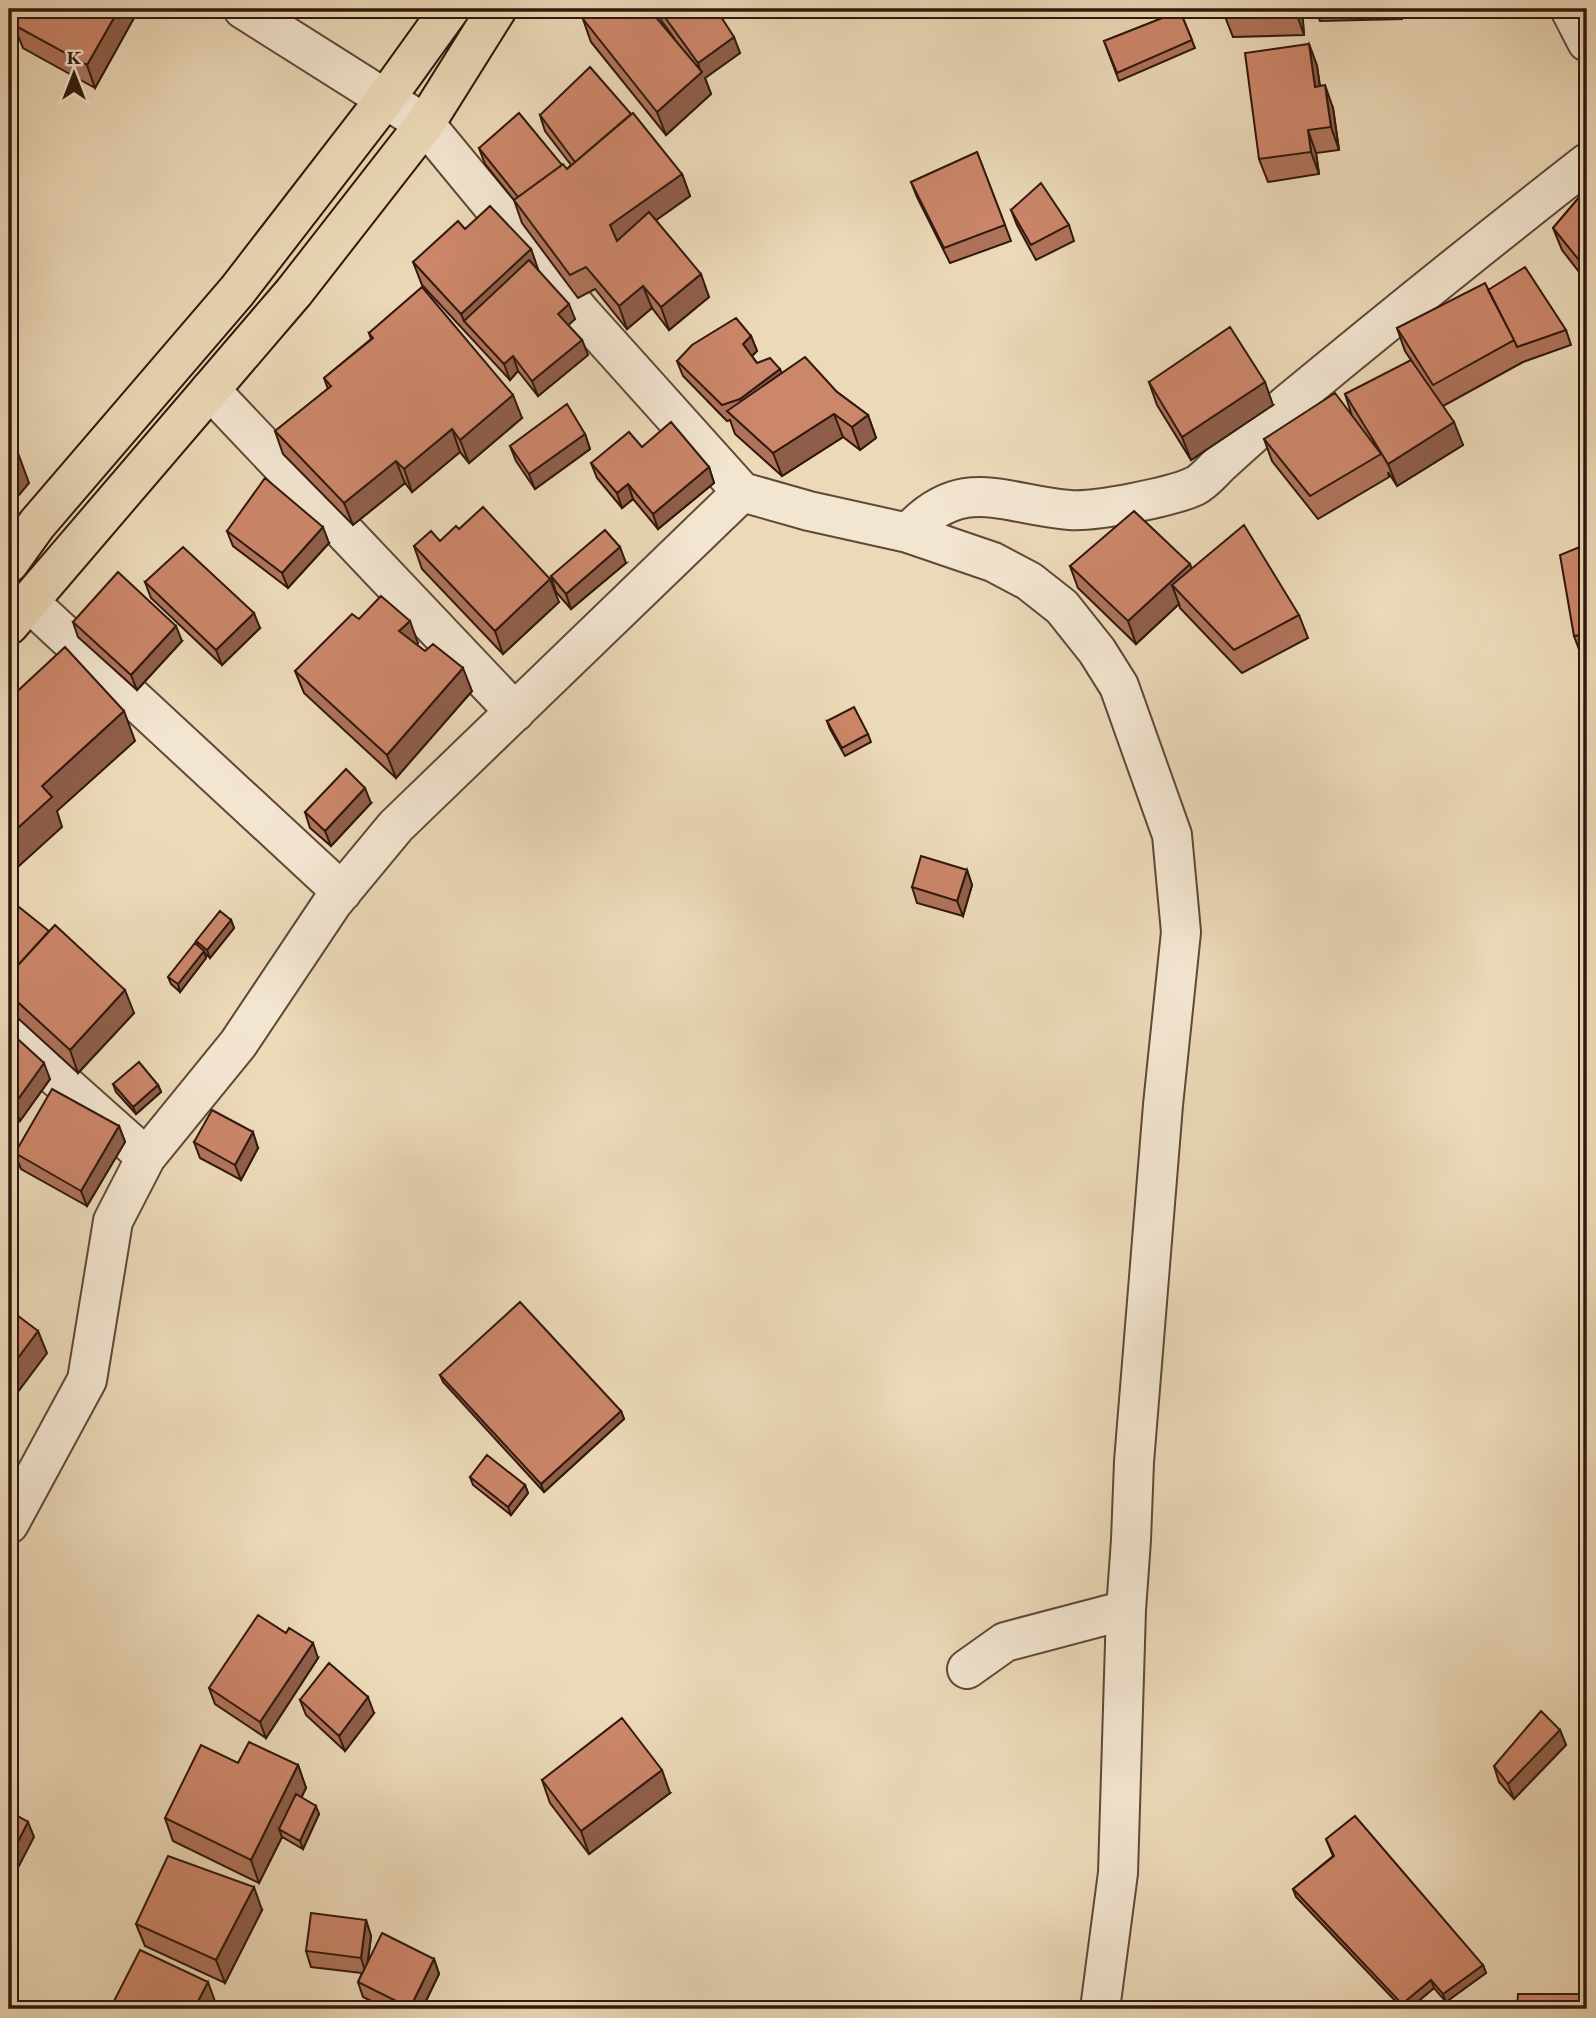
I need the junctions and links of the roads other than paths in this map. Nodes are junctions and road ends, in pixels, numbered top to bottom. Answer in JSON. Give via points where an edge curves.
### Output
{"nodes":[{"id":1,"x":243,"y":9,"type":"edge"},
{"id":2,"x":450,"y":9,"type":"edge"},
{"id":3,"x":497,"y":9,"type":"edge"},
{"id":4,"x":1570,"y":9,"type":"edge"},
{"id":5,"x":1587,"y":42,"type":"edge"},
{"id":6,"x":386,"y":98,"type":"junction"},
{"id":7,"x":425,"y":124,"type":"junction"},
{"id":8,"x":1587,"y":163,"type":"edge"},
{"id":9,"x":210,"y":390,"type":"junction"},
{"id":10,"x":742,"y":492,"type":"junction"},
{"id":11,"x":908,"y":533,"type":"junction"},
{"id":12,"x":9,"y":562,"type":"edge"},
{"id":13,"x":19,"y":614,"type":"edge"},
{"id":14,"x":515,"y":712,"type":"junction"},
{"id":15,"x":342,"y":892,"type":"junction"},
{"id":16,"x":9,"y":1035,"type":"edge"},
{"id":17,"x":146,"y":1157,"type":"junction"},
{"id":18,"x":9,"y":1524,"type":"edge"},
{"id":19,"x":1126,"y":1610,"type":"junction"},
{"id":20,"x":967,"y":1669,"type":"dead end"},
{"id":21,"x":1100,"y":2009,"type":"edge"}],
"edges":[{"from":1,"to":6,"type":"street"},
{"from":2,"to":6,"type":"highway"},
{"from":3,"to":7,"type":"highway"},
{"from":4,"to":5,"type":"street"},
{"from":6,"to":7,"type":"street"},
{"from":6,"to":12,"type":"highway","via":[[237,291]]},
{"from":7,"to":9,"type":"highway","via":[[294,292]]},
{"from":7,"to":10,"type":"street","via":[[582,314]]},
{"from":8,"to":11,"type":"street","via":[[1259,428],[1196,486],[1139,502],[1072,510],[990,496],[965,497],[923,517]]},
{"from":9,"to":13,"type":"highway"},
{"from":9,"to":14,"type":"street"},
{"from":10,"to":11,"type":"street"},
{"from":10,"to":14,"type":"street"},
{"from":11,"to":19,"type":"street","via":[[993,562],[1029,581],[1062,607],[1119,686],[1172,835],[1181,932],[1134,1462]]},
{"from":13,"to":15,"type":"street"},
{"from":14,"to":15,"type":"street","via":[[396,825]]},
{"from":15,"to":17,"type":"street","via":[[238,1044]]},
{"from":16,"to":17,"type":"street"},
{"from":17,"to":18,"type":"street","via":[[113,1220],[86,1380]]},
{"from":19,"to":20,"type":"street","via":[[1005,1642]]},
{"from":19,"to":21,"type":"street","via":[[1118,1873]]}]}
